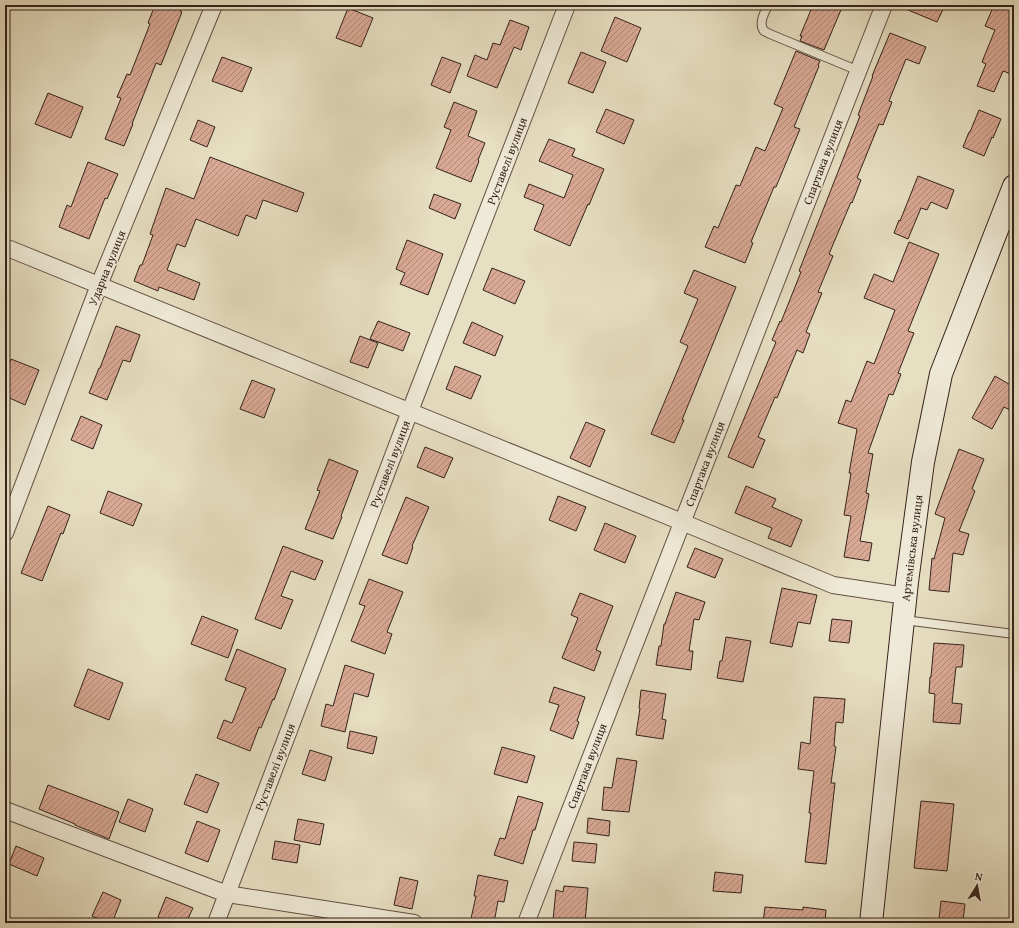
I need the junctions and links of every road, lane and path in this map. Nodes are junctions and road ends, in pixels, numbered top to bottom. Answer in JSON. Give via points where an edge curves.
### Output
{"nodes":[{"id":1,"x":214,"y":5,"type":"edge"},
{"id":2,"x":567,"y":5,"type":"edge"},
{"id":3,"x":768,"y":5,"type":"edge"},
{"id":4,"x":884,"y":5,"type":"edge"},
{"id":5,"x":859,"y":71,"type":"junction"},
{"id":6,"x":1014,"y":186,"type":"edge"},
{"id":7,"x":5,"y":248,"type":"edge"},
{"id":8,"x":99,"y":285,"type":"junction"},
{"id":9,"x":410,"y":411,"type":"junction"},
{"id":10,"x":682,"y":522,"type":"junction"},
{"id":11,"x":5,"y":533,"type":"edge"},
{"id":12,"x":906,"y":596,"type":"junction"},
{"id":13,"x":904,"y":620,"type":"junction"},
{"id":14,"x":1014,"y":634,"type":"edge"},
{"id":15,"x":5,"y":810,"type":"edge"},
{"id":16,"x":227,"y":894,"type":"junction"},
{"id":17,"x":216,"y":923,"type":"edge"},
{"id":18,"x":414,"y":923,"type":"edge"},
{"id":19,"x":526,"y":923,"type":"edge"},
{"id":20,"x":871,"y":923,"type":"edge"}],
"edges":[{"from":1,"to":8,"type":"street","name":"Ударна вулиця"},
{"from":2,"to":9,"type":"street","name":"Руставелі вулиця"},
{"from":3,"to":5,"type":"lane","via":[[762,18],[764,31]]},
{"from":4,"to":5,"type":"street","name":"Спартака вулиця"},
{"from":5,"to":10,"type":"street","name":"Спартака вулиця"},
{"from":6,"to":12,"type":"main road","name":"Артемівська вулиця","via":[[941,374],[923,462]]},
{"from":7,"to":8,"type":"street"},
{"from":8,"to":9,"type":"street"},
{"from":8,"to":11,"type":"street","name":"Ударна вулиця"},
{"from":9,"to":10,"type":"street"},
{"from":9,"to":16,"type":"street","name":"Руставелі вулиця"},
{"from":10,"to":12,"type":"street","via":[[833,585]]},
{"from":10,"to":19,"type":"street","name":"Спартака вулиця"},
{"from":12,"to":13,"type":"main road","name":"Артемівська вулиця"},
{"from":13,"to":14,"type":"lane"},
{"from":13,"to":20,"type":"main road","name":"Артемівська вулиця"},
{"from":15,"to":16,"type":"street"},
{"from":16,"to":17,"type":"street","name":"Руставелі вулиця"},
{"from":16,"to":18,"type":"street"}]}
